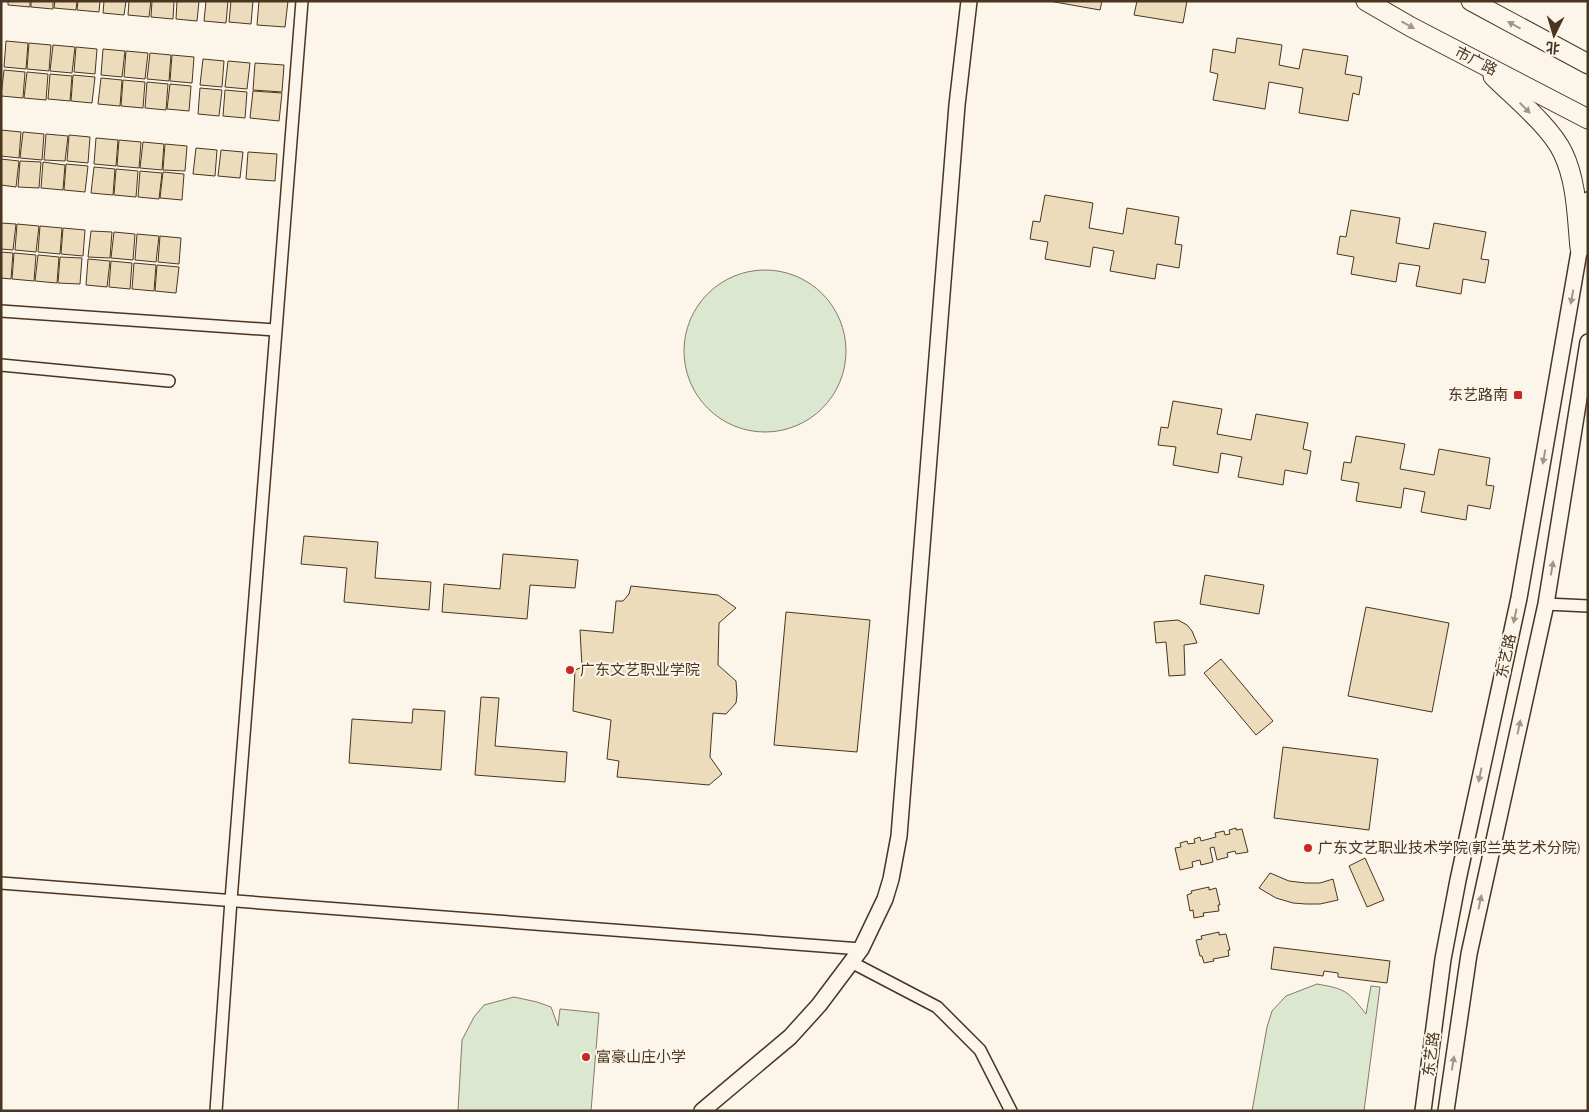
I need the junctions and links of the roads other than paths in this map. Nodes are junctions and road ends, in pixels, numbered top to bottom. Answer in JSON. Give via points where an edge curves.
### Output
{"nodes":[{"id":1,"x":302,"y":1,"type":"edge"},
{"id":2,"x":969,"y":1,"type":"edge"},
{"id":3,"x":1366,"y":1,"type":"edge"},
{"id":4,"x":1471,"y":1,"type":"edge"},
{"id":5,"x":1493,"y":7,"type":"edge"},
{"id":6,"x":1478,"y":61,"type":"junction"},
{"id":7,"x":1588,"y":64,"type":"edge"},
{"id":8,"x":1588,"y":119,"type":"edge"},
{"id":9,"x":1588,"y":200,"type":"edge"},
{"id":10,"x":1580,"y":248,"type":"junction"},
{"id":11,"x":1,"y":311,"type":"edge"},
{"id":12,"x":276,"y":330,"type":"junction"},
{"id":13,"x":1588,"y":342,"type":"edge"},
{"id":14,"x":1,"y":365,"type":"edge"},
{"id":15,"x":169,"y":381,"type":"dead end"},
{"id":16,"x":1546,"y":604,"type":"junction"},
{"id":17,"x":1588,"y":606,"type":"edge"},
{"id":18,"x":1,"y":883,"type":"edge"},
{"id":19,"x":230,"y":900,"type":"junction"},
{"id":20,"x":861,"y":949,"type":"junction"},
{"id":21,"x":851,"y":962,"type":"junction"},
{"id":22,"x":216,"y":1111,"type":"edge"},
{"id":23,"x":702,"y":1111,"type":"edge"},
{"id":24,"x":1011,"y":1111,"type":"edge"},
{"id":25,"x":1424,"y":1111,"type":"edge"},
{"id":26,"x":1446,"y":1111,"type":"edge"}],
"edges":[{"from":1,"to":12,"type":"street"},
{"from":2,"to":20,"type":"street","via":[[956,115],[899,836],[885,899]]},
{"from":3,"to":6,"type":"main road","name":"市广路","one_way":true},
{"from":4,"to":5,"type":"main road"},
{"from":7,"to":5,"type":"main road","one_way":true},
{"from":6,"to":8,"type":"main road","name":"市广路"},
{"from":6,"to":10,"type":"main road","one_way":true,"via":[[1552,134],[1563,153],[1571,175]]},
{"from":9,"to":10,"type":"street","name":"东艺路"},
{"from":10,"to":25,"type":"street","name":"东艺路","one_way":true,"via":[[1519,598],[1454,897]]},
{"from":11,"to":12,"type":"street"},
{"from":12,"to":19,"type":"street"},
{"from":16,"to":13,"type":"street","name":"东艺路","one_way":true},
{"from":14,"to":15,"type":"street"},
{"from":16,"to":17,"type":"street"},
{"from":26,"to":16,"type":"street","name":"东艺路","one_way":true,"via":[[1469,954]]},
{"from":18,"to":19,"type":"street"},
{"from":19,"to":20,"type":"street"},
{"from":19,"to":22,"type":"street"},
{"from":20,"to":21,"type":"street"},
{"from":21,"to":23,"type":"street","via":[[790,1037]]},
{"from":21,"to":24,"type":"street","via":[[937,1007],[980,1050]]}]}
